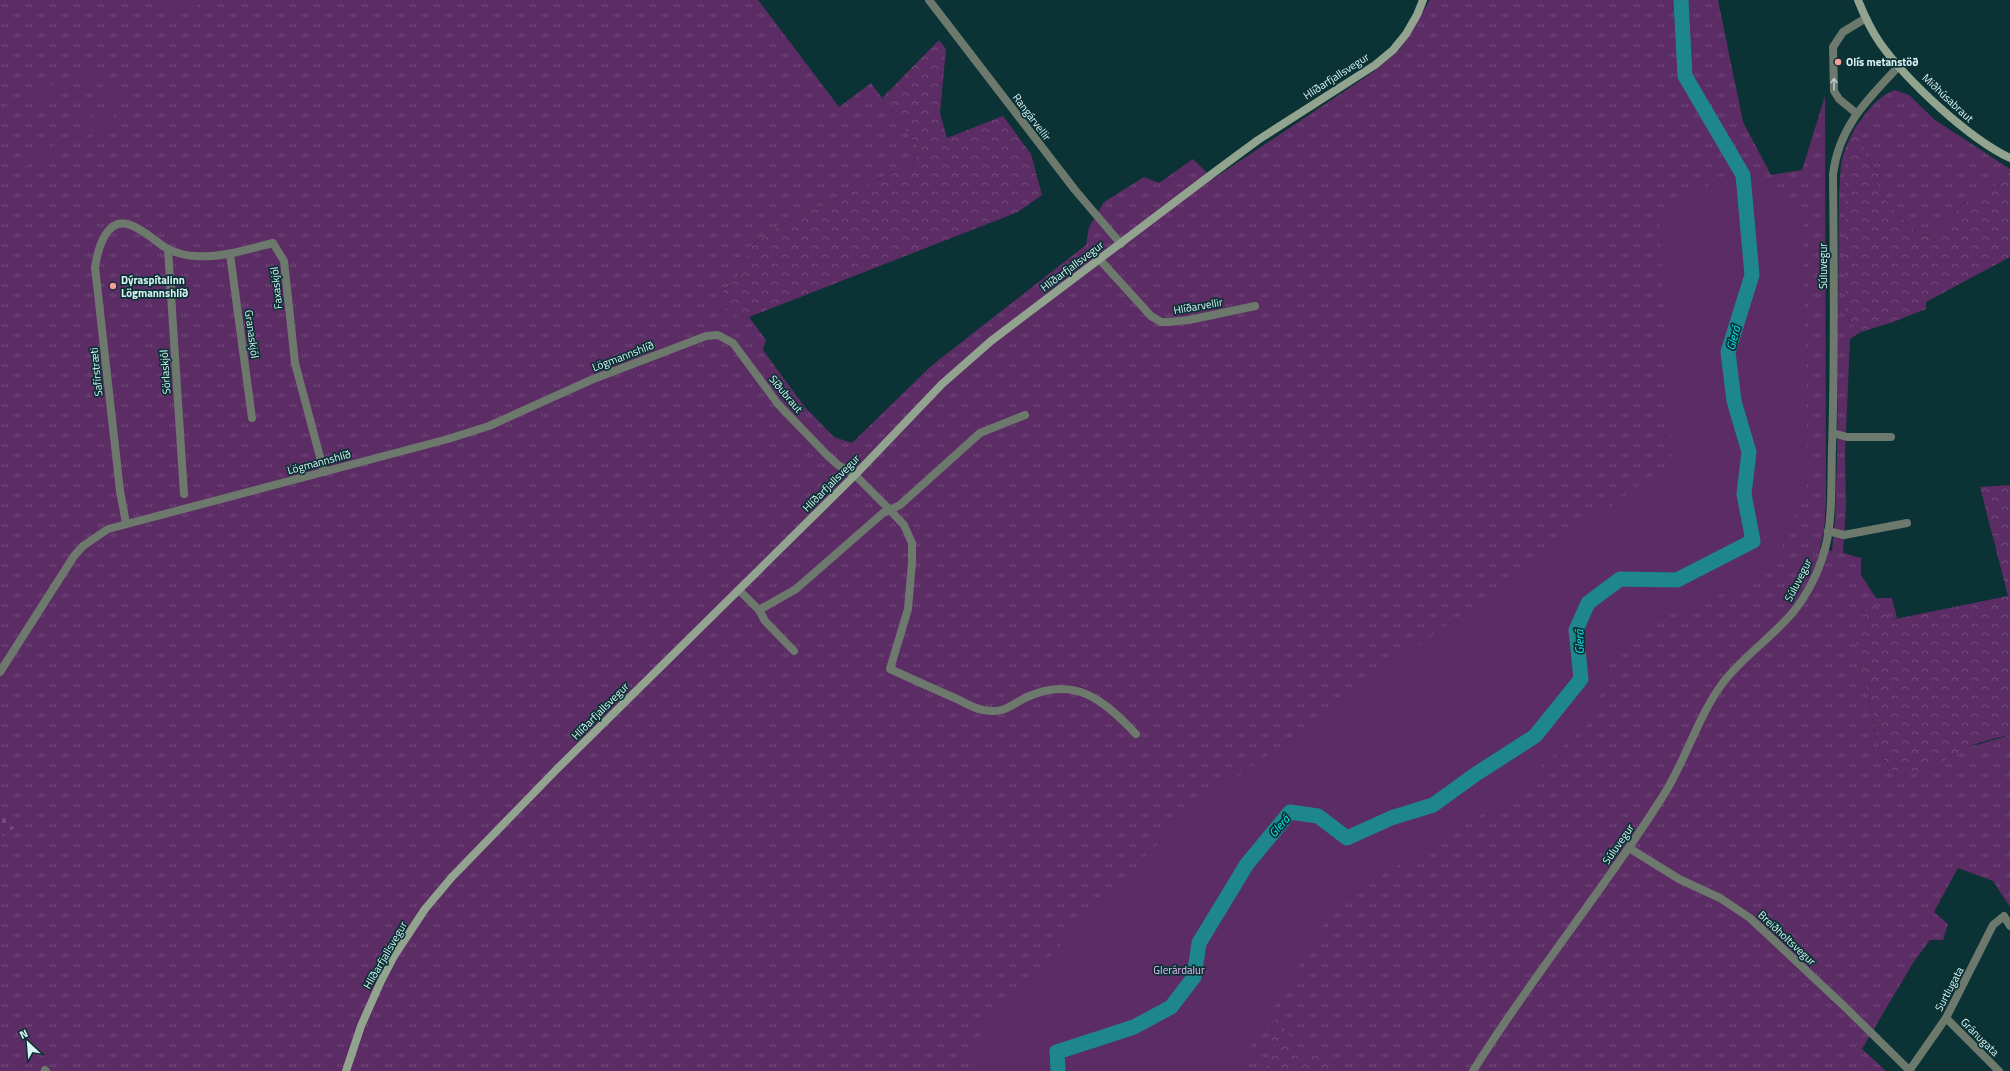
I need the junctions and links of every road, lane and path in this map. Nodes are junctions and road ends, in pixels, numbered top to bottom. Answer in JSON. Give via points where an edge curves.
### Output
{"nodes":[{"id":1,"x":929,"y":0,"type":"edge"},
{"id":2,"x":1423,"y":0,"type":"edge"},
{"id":3,"x":1858,"y":0,"type":"edge"},
{"id":4,"x":1866,"y":18,"type":"junction"},
{"id":5,"x":1899,"y":66,"type":"junction"},
{"id":6,"x":1856,"y":113,"type":"junction"},
{"id":7,"x":2010,"y":158,"type":"edge"},
{"id":8,"x":116,"y":225,"type":"joint"},
{"id":9,"x":1121,"y":244,"type":"junction"},
{"id":10,"x":168,"y":248,"type":"junction"},
{"id":11,"x":230,"y":254,"type":"junction"},
{"id":12,"x":1100,"y":260,"type":"junction"},
{"id":13,"x":1255,"y":306,"type":"dead end"},
{"id":14,"x":701,"y":338,"type":"joint"},
{"id":15,"x":1025,"y":414,"type":"dead end"},
{"id":16,"x":252,"y":418,"type":"dead end"},
{"id":17,"x":1833,"y":432,"type":"junction"},
{"id":18,"x":1891,"y":437,"type":"dead end"},
{"id":19,"x":324,"y":472,"type":"junction"},
{"id":20,"x":855,"y":475,"type":"junction"},
{"id":21,"x":184,"y":494,"type":"dead end"},
{"id":22,"x":890,"y":510,"type":"junction"},
{"id":23,"x":126,"y":523,"type":"junction"},
{"id":24,"x":1907,"y":523,"type":"dead end"},
{"id":25,"x":1828,"y":531,"type":"junction"},
{"id":26,"x":739,"y":590,"type":"junction"},
{"id":27,"x":760,"y":610,"type":"junction"},
{"id":28,"x":794,"y":651,"type":"dead end"},
{"id":29,"x":0,"y":672,"type":"edge"},
{"id":30,"x":1136,"y":734,"type":"dead end"},
{"id":31,"x":1629,"y":848,"type":"junction"},
{"id":32,"x":2010,"y":926,"type":"edge"},
{"id":33,"x":1946,"y":1018,"type":"junction"},
{"id":34,"x":346,"y":1071,"type":"edge"},
{"id":35,"x":1473,"y":1071,"type":"edge"},
{"id":36,"x":1909,"y":1071,"type":"edge"},
{"id":37,"x":2000,"y":1071,"type":"edge"}],
"edges":[{"from":1,"to":9,"type":"street","name":"Rangárvellir","via":[[1075,190]]},
{"from":2,"to":9,"type":"main road","name":"Hlíðarfjallsvegur","via":[[1406,34],[1393,50],[1375,65],[1258,140]]},
{"from":3,"to":4,"type":"main road","name":"Miðhúsabraut"},
{"from":4,"to":5,"type":"main road","name":"Miðhúsabraut","via":[[1880,43]]},
{"from":6,"to":4,"type":"street","one_way":true,"via":[[1839,99],[1834,90],[1833,47],[1842,32]]},
{"from":5,"to":6,"type":"street","name":"Súluvegur"},
{"from":5,"to":7,"type":"main road","name":"Miðhúsabraut","via":[[1969,132]]},
{"from":6,"to":17,"type":"street","name":"Súluvegur","via":[[1842,137],[1835,156]]},
{"from":8,"to":10,"type":"street","name":"Faxaskjól","via":[[125,223],[134,226]]},
{"from":8,"to":23,"type":"street","name":"Safírstræti","via":[[106,232],[101,241],[95,267]]},
{"from":9,"to":12,"type":"main road","name":"Hlíðarfjallsvegur"},
{"from":10,"to":11,"type":"street","name":"Faxaskjól","via":[[195,256]]},
{"from":10,"to":21,"type":"street","name":"Sörlaskjól"},
{"from":11,"to":16,"type":"street","name":"Granaskjól"},
{"from":11,"to":19,"type":"street","name":"Faxaskjól","via":[[274,244],[284,261],[295,363]]},
{"from":12,"to":13,"type":"street","name":"Hlíðarvellir","via":[[1151,316],[1161,322],[1189,320]]},
{"from":12,"to":20,"type":"main road","name":"Hlíðarfjallsvegur","via":[[965,363]]},
{"from":14,"to":19,"type":"street","name":"Lögmannshlíð","via":[[591,380],[489,426]]},
{"from":14,"to":20,"type":"street","name":"Síðubraut","via":[[718,335],[733,343],[778,404],[838,465]]},
{"from":15,"to":22,"type":"street","via":[[980,433]]},
{"from":17,"to":18,"type":"street","via":[[1847,437]]},
{"from":17,"to":25,"type":"street","name":"Súluvegur"},
{"from":19,"to":23,"type":"street","name":"Lögmannshlíð"},
{"from":20,"to":22,"type":"street","name":"Síðubraut"},
{"from":20,"to":26,"type":"main road","name":"Hlíðarfjallsvegur"},
{"from":22,"to":27,"type":"street","via":[[883,513],[796,589]]},
{"from":22,"to":30,"type":"street","name":"Síðubraut","via":[[904,525],[912,543],[908,609],[890,669],[986,711],[1005,709],[1029,696],[1049,691],[1066,690],[1084,694],[1108,706]]},
{"from":23,"to":29,"type":"street","name":"Lögmannshlíð","via":[[95,536],[74,556]]},
{"from":24,"to":25,"type":"street","via":[[1844,535]]},
{"from":25,"to":31,"type":"street","name":"Súluvegur","via":[[1826,548],[1816,574],[1796,609],[1722,683],[1665,793]]},
{"from":26,"to":27,"type":"street"},
{"from":26,"to":34,"type":"main road","name":"Hlíðarfjallsvegur","via":[[489,838],[425,909],[380,981]]},
{"from":27,"to":28,"type":"street","via":[[765,621]]},
{"from":31,"to":35,"type":"street","name":"Súluvegur","via":[[1494,1036]]},
{"from":31,"to":36,"type":"street","name":"Breiðholtsvegur","via":[[1679,879],[1720,898],[1750,918]]},
{"from":32,"to":33,"type":"street","name":"Surtlugata","via":[[2004,916],[1988,932]]},
{"from":33,"to":36,"type":"street","name":"Surtlugata"},
{"from":33,"to":37,"type":"street","name":"Gránugata"}]}
